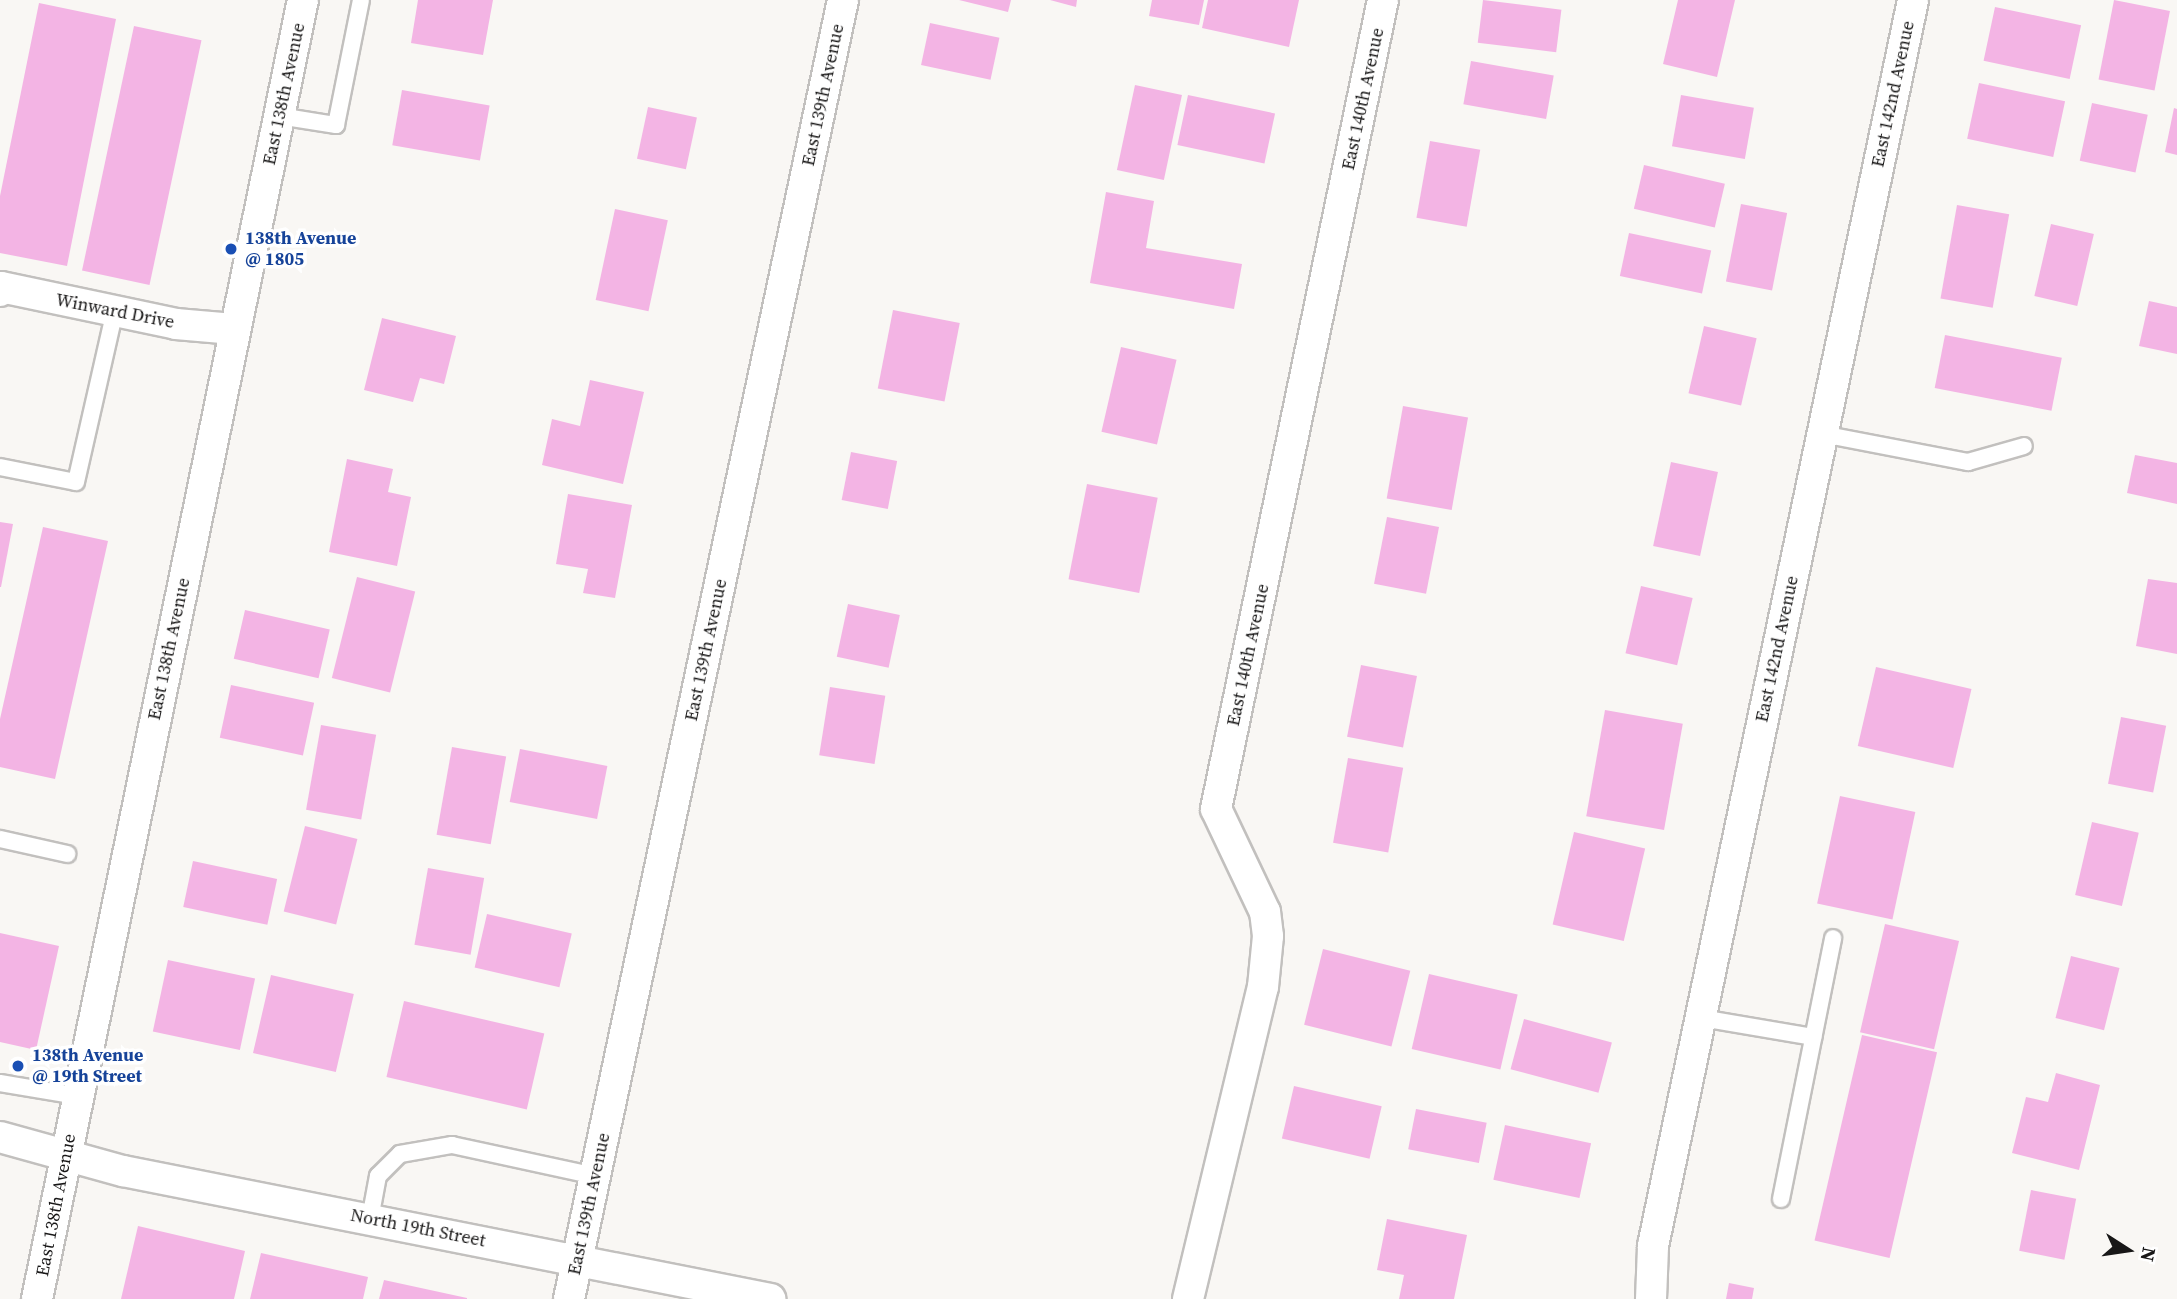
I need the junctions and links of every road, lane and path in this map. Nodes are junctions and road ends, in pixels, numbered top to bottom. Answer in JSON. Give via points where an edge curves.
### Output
{"nodes":[{"id":1,"x":303,"y":0,"type":"edge"},
{"id":2,"x":361,"y":0,"type":"edge"},
{"id":3,"x":843,"y":0,"type":"edge"},
{"id":4,"x":1383,"y":0,"type":"edge"},
{"id":5,"x":1913,"y":0,"type":"edge"},
{"id":6,"x":279,"y":116,"type":"junction"},
{"id":7,"x":0,"y":291,"type":"edge"},
{"id":8,"x":115,"y":311,"type":"junction"},
{"id":9,"x":234,"y":329,"type":"junction"},
{"id":10,"x":1822,"y":434,"type":"junction"},
{"id":11,"x":2024,"y":446,"type":"dead end"},
{"id":12,"x":0,"y":467,"type":"edge"},
{"id":13,"x":0,"y":839,"type":"edge"},
{"id":14,"x":67,"y":854,"type":"dead end"},
{"id":15,"x":1833,"y":938,"type":"dead end"},
{"id":16,"x":1701,"y":1018,"type":"junction"},
{"id":17,"x":1813,"y":1037,"type":"junction"},
{"id":18,"x":0,"y":1083,"type":"edge"},
{"id":19,"x":78,"y":1096,"type":"junction"},
{"id":20,"x":0,"y":1137,"type":"edge"},
{"id":21,"x":66,"y":1155,"type":"junction"},
{"id":22,"x":595,"y":1176,"type":"junction"},
{"id":23,"x":1781,"y":1199,"type":"dead end"},
{"id":24,"x":370,"y":1219,"type":"junction"},
{"id":25,"x":578,"y":1259,"type":"junction"},
{"id":26,"x":37,"y":1299,"type":"edge"},
{"id":27,"x":569,"y":1299,"type":"edge"},
{"id":28,"x":771,"y":1299,"type":"edge"},
{"id":29,"x":1188,"y":1299,"type":"edge"},
{"id":30,"x":1651,"y":1299,"type":"edge"}],
"edges":[{"from":1,"to":6,"type":"street","name":"East 138th Avenue"},
{"from":2,"to":6,"type":"lane","via":[[336,125]]},
{"from":3,"to":22,"type":"street","name":"East 139th Avenue"},
{"from":4,"to":29,"type":"street","name":"East 140th Avenue","via":[[1216,809],[1265,912],[1268,936],[1264,987]]},
{"from":5,"to":10,"type":"street","name":"East 142nd Avenue"},
{"from":6,"to":9,"type":"street","name":"East 138th Avenue"},
{"from":7,"to":8,"type":"street","name":"Winward Drive","via":[[1,287]]},
{"from":8,"to":9,"type":"street","name":"Winward Drive","via":[[176,324]]},
{"from":8,"to":12,"type":"lane","via":[[76,482]]},
{"from":9,"to":19,"type":"street","name":"East 138th Avenue"},
{"from":10,"to":11,"type":"lane","via":[[1968,462]]},
{"from":10,"to":16,"type":"street","name":"East 142nd Avenue"},
{"from":13,"to":14,"type":"lane"},
{"from":15,"to":17,"type":"lane"},
{"from":16,"to":17,"type":"lane"},
{"from":16,"to":30,"type":"street","name":"East 142nd Avenue","via":[[1653,1247]]},
{"from":17,"to":23,"type":"lane"},
{"from":18,"to":19,"type":"lane"},
{"from":19,"to":21,"type":"street","name":"East 138th Avenue"},
{"from":20,"to":21,"type":"street","name":"North 19th Street"},
{"from":21,"to":24,"type":"street","name":"North 19th Street","via":[[123,1171]]},
{"from":21,"to":26,"type":"street","name":"East 138th Avenue"},
{"from":22,"to":24,"type":"lane","via":[[452,1145],[400,1154],[378,1176]]},
{"from":22,"to":25,"type":"street","name":"East 139th Avenue"},
{"from":24,"to":25,"type":"street","name":"North 19th Street"},
{"from":25,"to":27,"type":"street","name":"East 139th Avenue"},
{"from":25,"to":28,"type":"street","name":"North 19th Street"}]}
